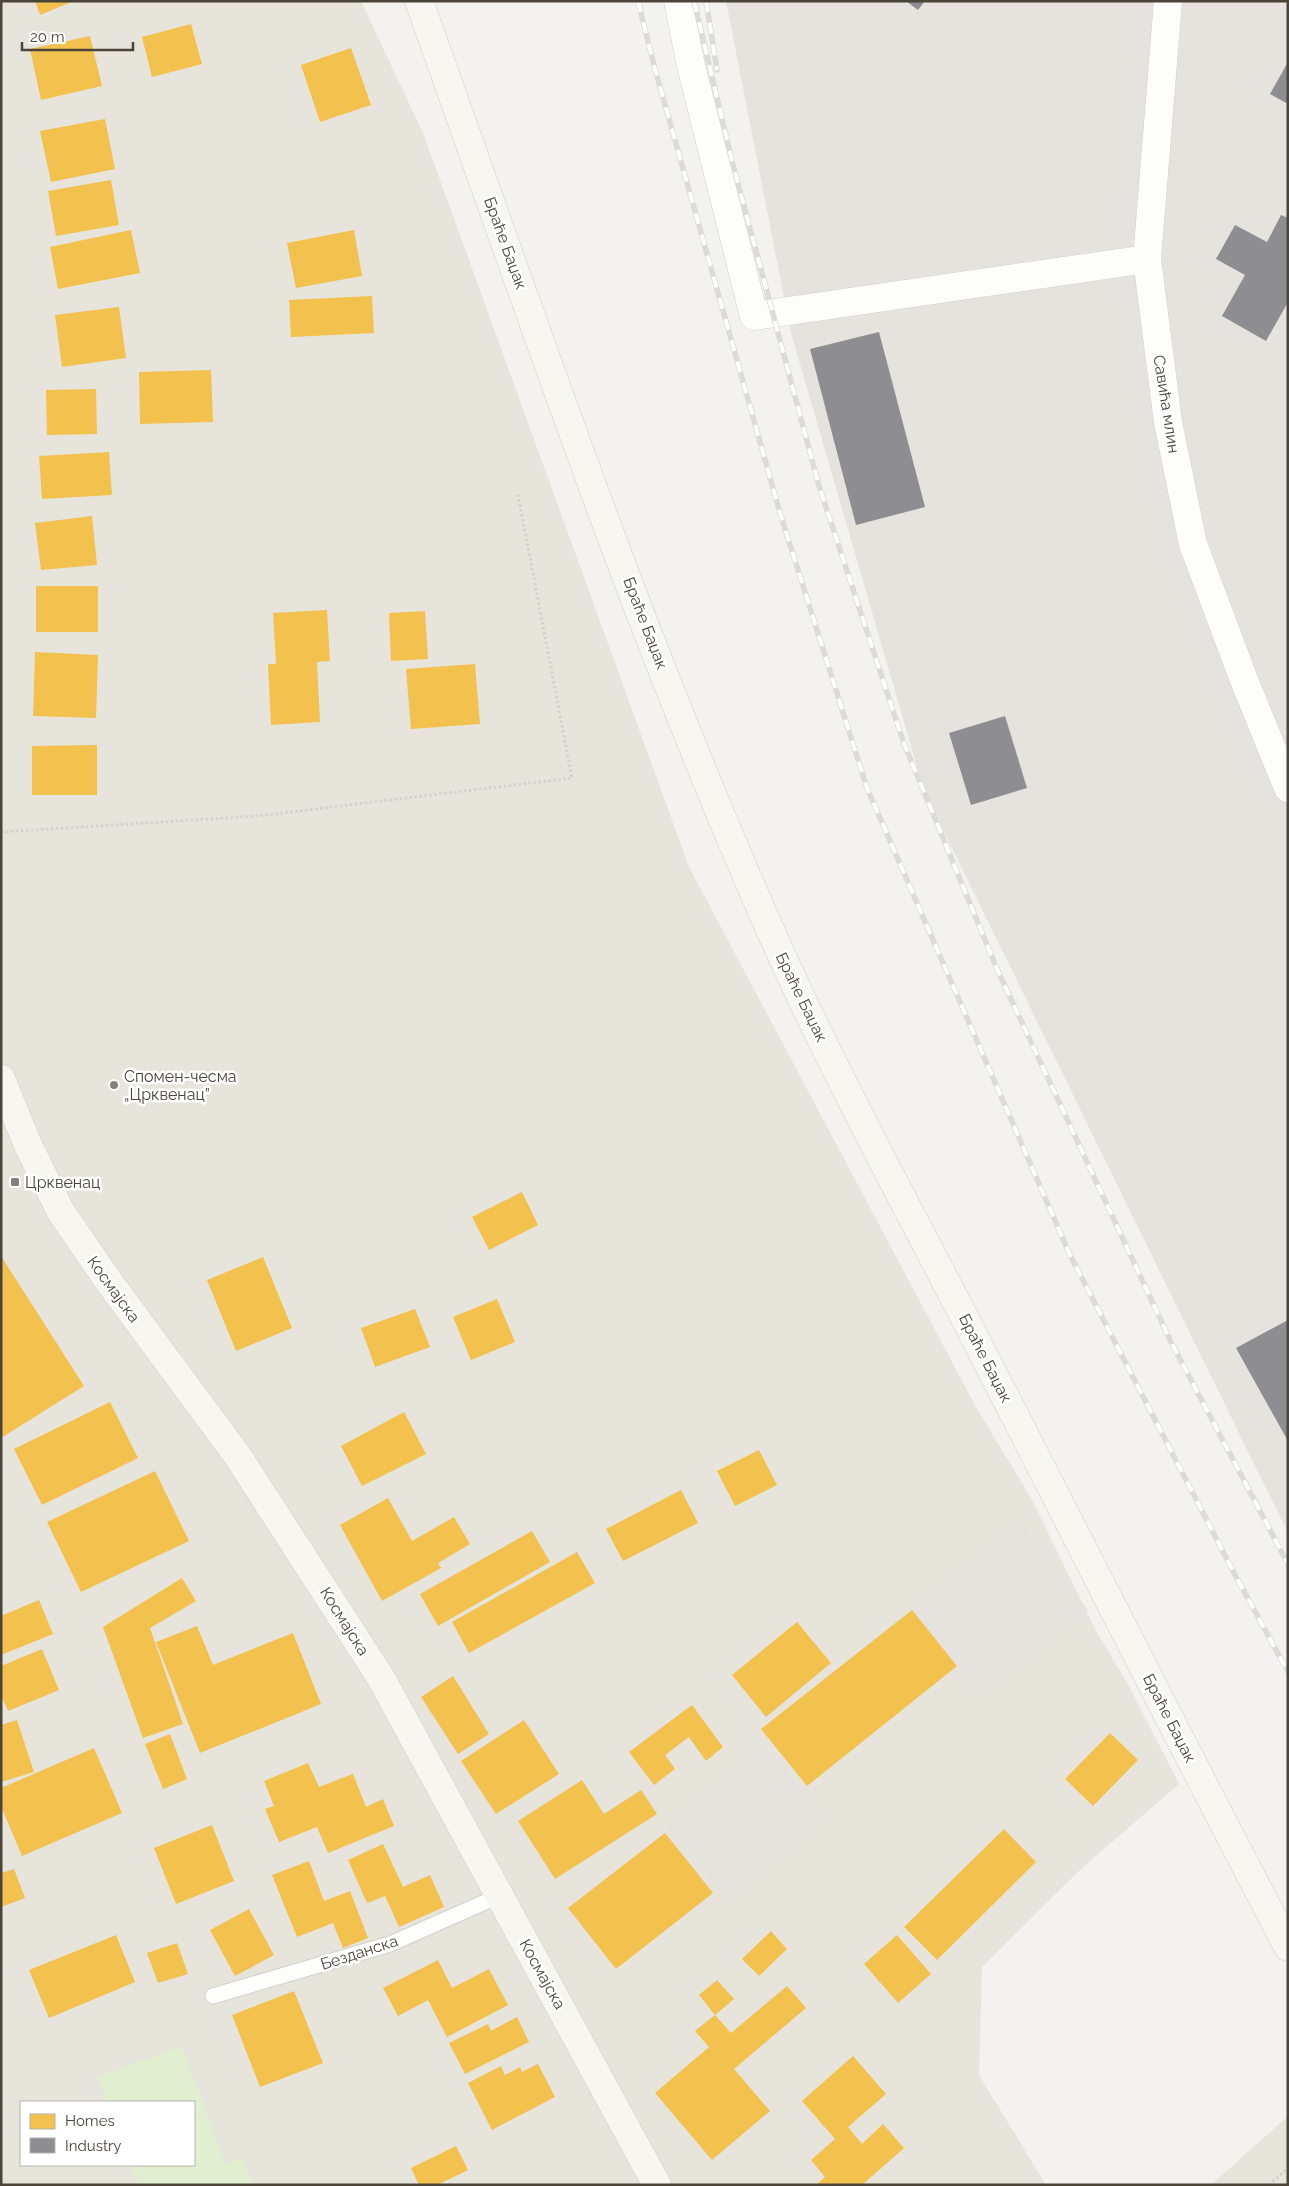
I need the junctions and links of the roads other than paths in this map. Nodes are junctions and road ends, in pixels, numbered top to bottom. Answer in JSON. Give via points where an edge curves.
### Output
{"nodes":[{"id":1,"x":419,"y":1,"type":"edge"},
{"id":2,"x":678,"y":1,"type":"edge"},
{"id":3,"x":1168,"y":1,"type":"edge"},
{"id":4,"x":1147,"y":259,"type":"junction"},
{"id":5,"x":1288,"y":788,"type":"edge"},
{"id":6,"x":1,"y":1079,"type":"edge"},
{"id":7,"x":1,"y":1124,"type":"edge"},
{"id":8,"x":28,"y":1145,"type":"junction"},
{"id":9,"x":500,"y":1895,"type":"junction"},
{"id":10,"x":1288,"y":1947,"type":"edge"},
{"id":11,"x":213,"y":1996,"type":"dead end"},
{"id":12,"x":657,"y":2185,"type":"edge"}],
"edges":[{"from":1,"to":10,"type":"main road","name":"Браће Баџак","via":[[610,530],[736,852],[775,941]]},
{"from":2,"to":4,"type":"street","via":[[754,316]]},
{"from":3,"to":4,"type":"street","name":"Савића млин"},
{"from":4,"to":5,"type":"street","name":"Савића млин","via":[[1168,422],[1194,544]]},
{"from":6,"to":8,"type":"main road","name":"Космајска"},
{"from":7,"to":8,"type":"main road","via":[[12,1128]]},
{"from":8,"to":9,"type":"main road","name":"Космајска","via":[[61,1212],[82,1244],[237,1455],[347,1623],[410,1728]]},
{"from":9,"to":11,"type":"lane","name":"Безданска","via":[[390,1944]]},
{"from":9,"to":12,"type":"main road","name":"Космајска"}]}
